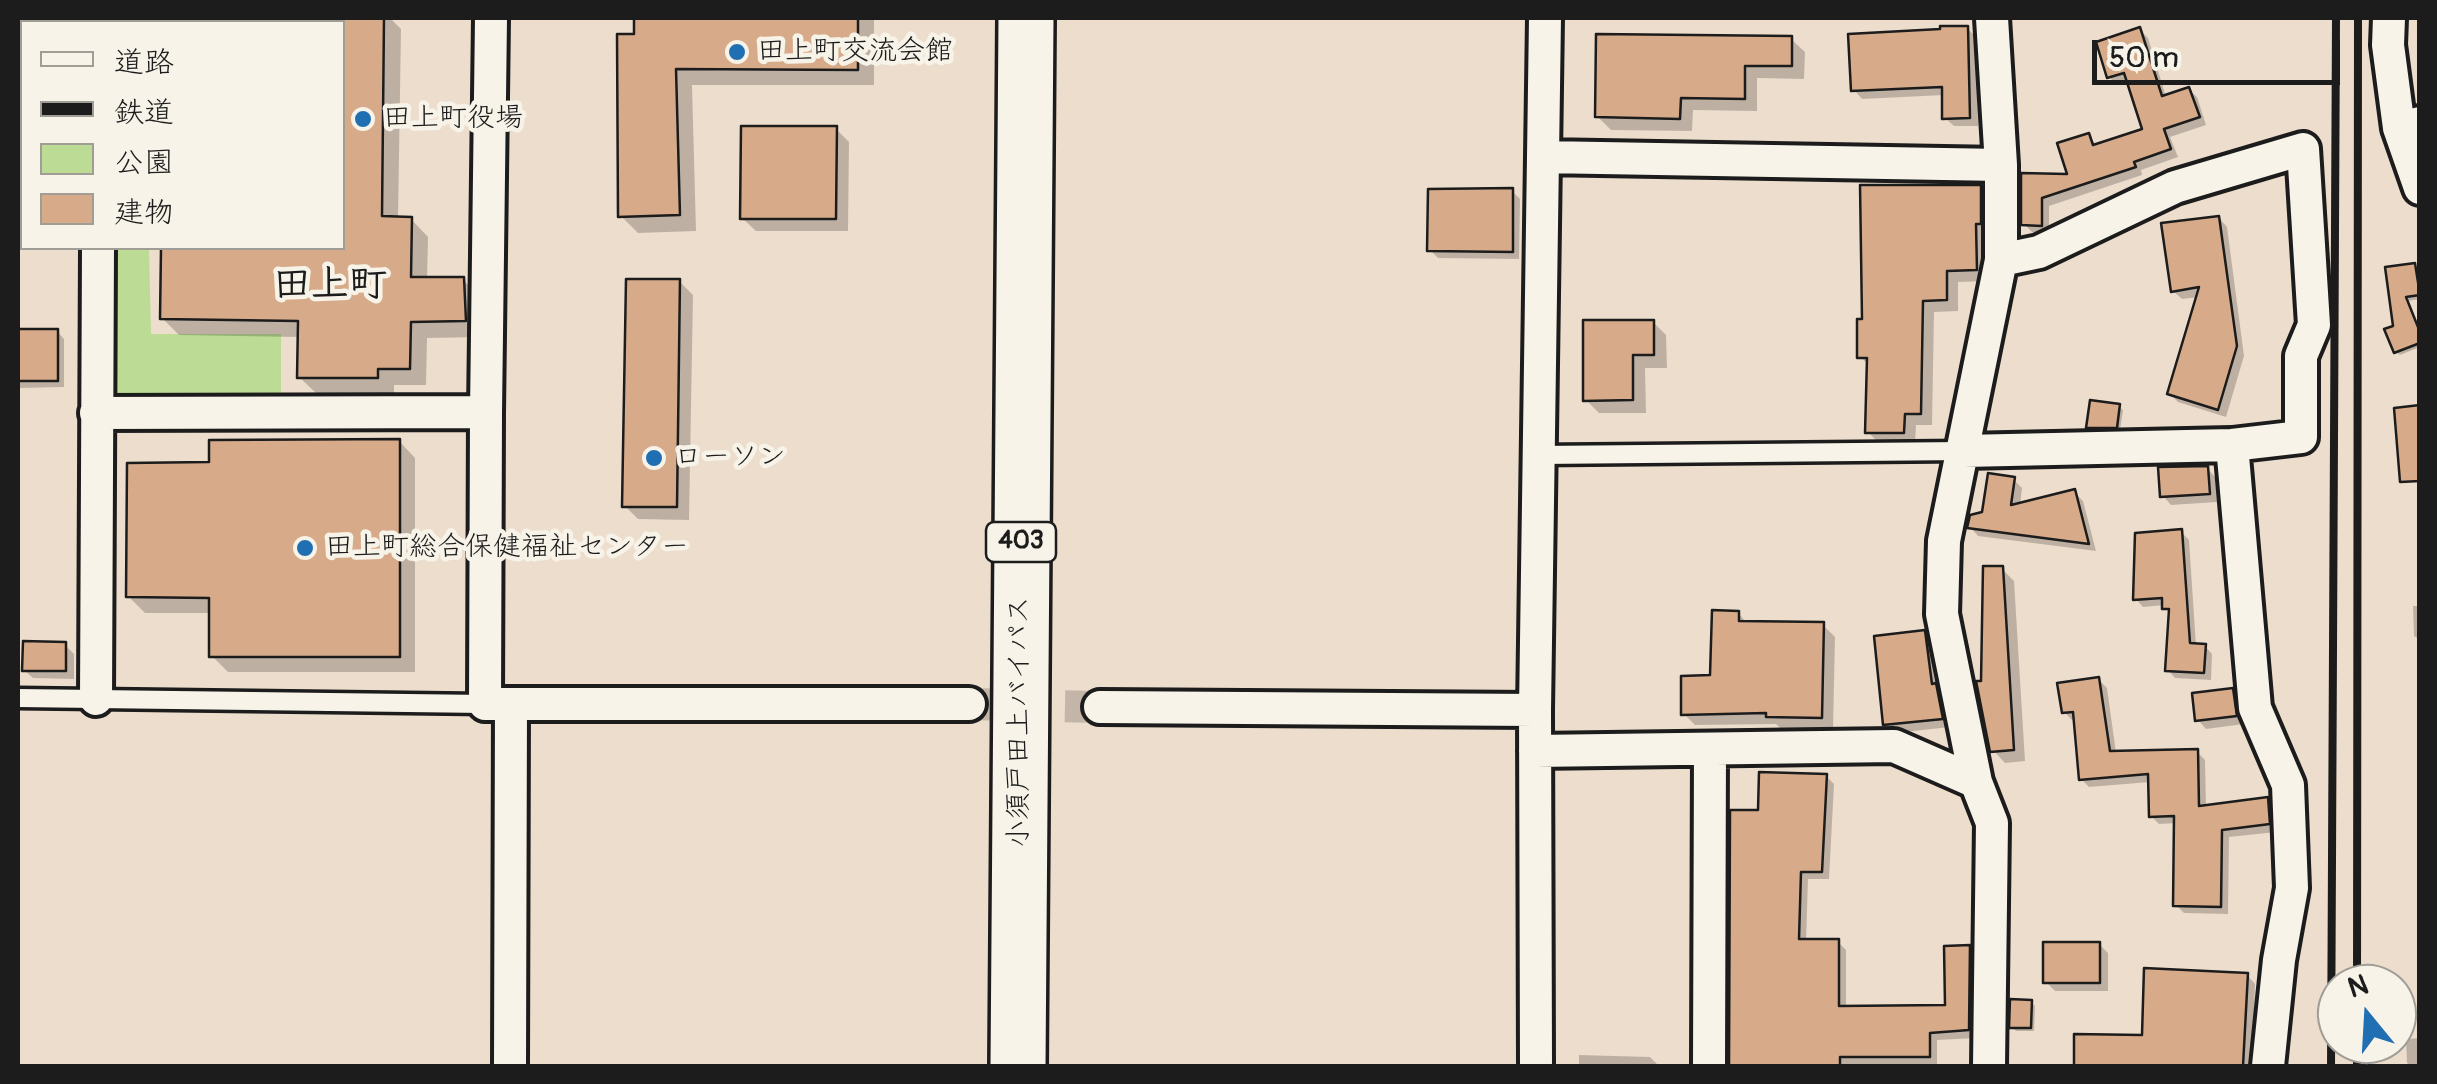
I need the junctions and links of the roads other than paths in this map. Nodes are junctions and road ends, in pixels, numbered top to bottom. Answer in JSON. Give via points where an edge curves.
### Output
{"nodes":[{"id":1,"x":491,"y":18,"type":"edge"},
{"id":2,"x":1026,"y":18,"type":"edge"},
{"id":3,"x":1545,"y":18,"type":"edge"},
{"id":4,"x":1992,"y":18,"type":"edge"},
{"id":5,"x":2388,"y":18,"type":"edge"},
{"id":6,"x":2409,"y":126,"type":"edge"},
{"id":7,"x":1542,"y":157,"type":"junction"},
{"id":8,"x":2000,"y":165,"type":"junction"},
{"id":9,"x":2420,"y":188,"type":"edge"},
{"id":10,"x":98,"y":250,"type":"edge"},
{"id":11,"x":2001,"y":260,"type":"junction"},
{"id":12,"x":486,"y":412,"type":"junction"},
{"id":13,"x":96,"y":413,"type":"junction"},
{"id":14,"x":2232,"y":446,"type":"junction"},
{"id":15,"x":1964,"y":451,"type":"junction"},
{"id":16,"x":1539,"y":455,"type":"junction"},
{"id":17,"x":18,"y":698,"type":"edge"},
{"id":18,"x":96,"y":698,"type":"junction"},
{"id":19,"x":498,"y":704,"type":"junction"},
{"id":20,"x":969,"y":704,"type":"tunnel mouth"},
{"id":21,"x":1100,"y":707,"type":"tunnel mouth"},
{"id":22,"x":1535,"y":710,"type":"junction"},
{"id":23,"x":1710,"y":750,"type":"junction"},
{"id":24,"x":1535,"y":751,"type":"junction"},
{"id":25,"x":1976,"y":782,"type":"junction"},
{"id":26,"x":510,"y":1066,"type":"edge"},
{"id":27,"x":1018,"y":1066,"type":"edge"},
{"id":28,"x":1536,"y":1066,"type":"edge"},
{"id":29,"x":1708,"y":1066,"type":"edge"},
{"id":30,"x":1989,"y":1066,"type":"edge"},
{"id":31,"x":2268,"y":1066,"type":"edge"}],
"edges":[{"from":1,"to":12,"type":"street"},
{"from":2,"to":27,"type":"highway","name":"小須戸田上バイパス","number":"403"},
{"from":3,"to":7,"type":"street"},
{"from":4,"to":8,"type":"street"},
{"from":5,"to":6,"type":"street","via":[[2388,45]]},
{"from":6,"to":9,"type":"street"},
{"from":7,"to":8,"type":"street"},
{"from":7,"to":16,"type":"street"},
{"from":8,"to":11,"type":"street"},
{"from":10,"to":13,"type":"street"},
{"from":11,"to":14,"type":"street","via":[[2040,252],[2175,187],[2302,149],[2314,325],[2301,356],[2300,437]]},
{"from":11,"to":15,"type":"street"},
{"from":12,"to":13,"type":"street"},
{"from":12,"to":19,"type":"street"},
{"from":13,"to":18,"type":"street"},
{"from":14,"to":15,"type":"street"},
{"from":14,"to":31,"type":"street","via":[[2255,708],[2288,785],[2292,888]]},
{"from":15,"to":16,"type":"lane"},
{"from":15,"to":25,"type":"street","via":[[1944,542],[1942,614]]},
{"from":16,"to":22,"type":"street"},
{"from":17,"to":18,"type":"lane"},
{"from":18,"to":19,"type":"lane"},
{"from":19,"to":20,"type":"street"},
{"from":19,"to":26,"type":"street"},
{"from":21,"to":22,"type":"street"},
{"from":22,"to":24,"type":"street"},
{"from":23,"to":24,"type":"street"},
{"from":23,"to":25,"type":"street","via":[[1894,746]]},
{"from":23,"to":29,"type":"street"},
{"from":24,"to":28,"type":"street"},
{"from":25,"to":30,"type":"street","via":[[1992,823]]}]}
